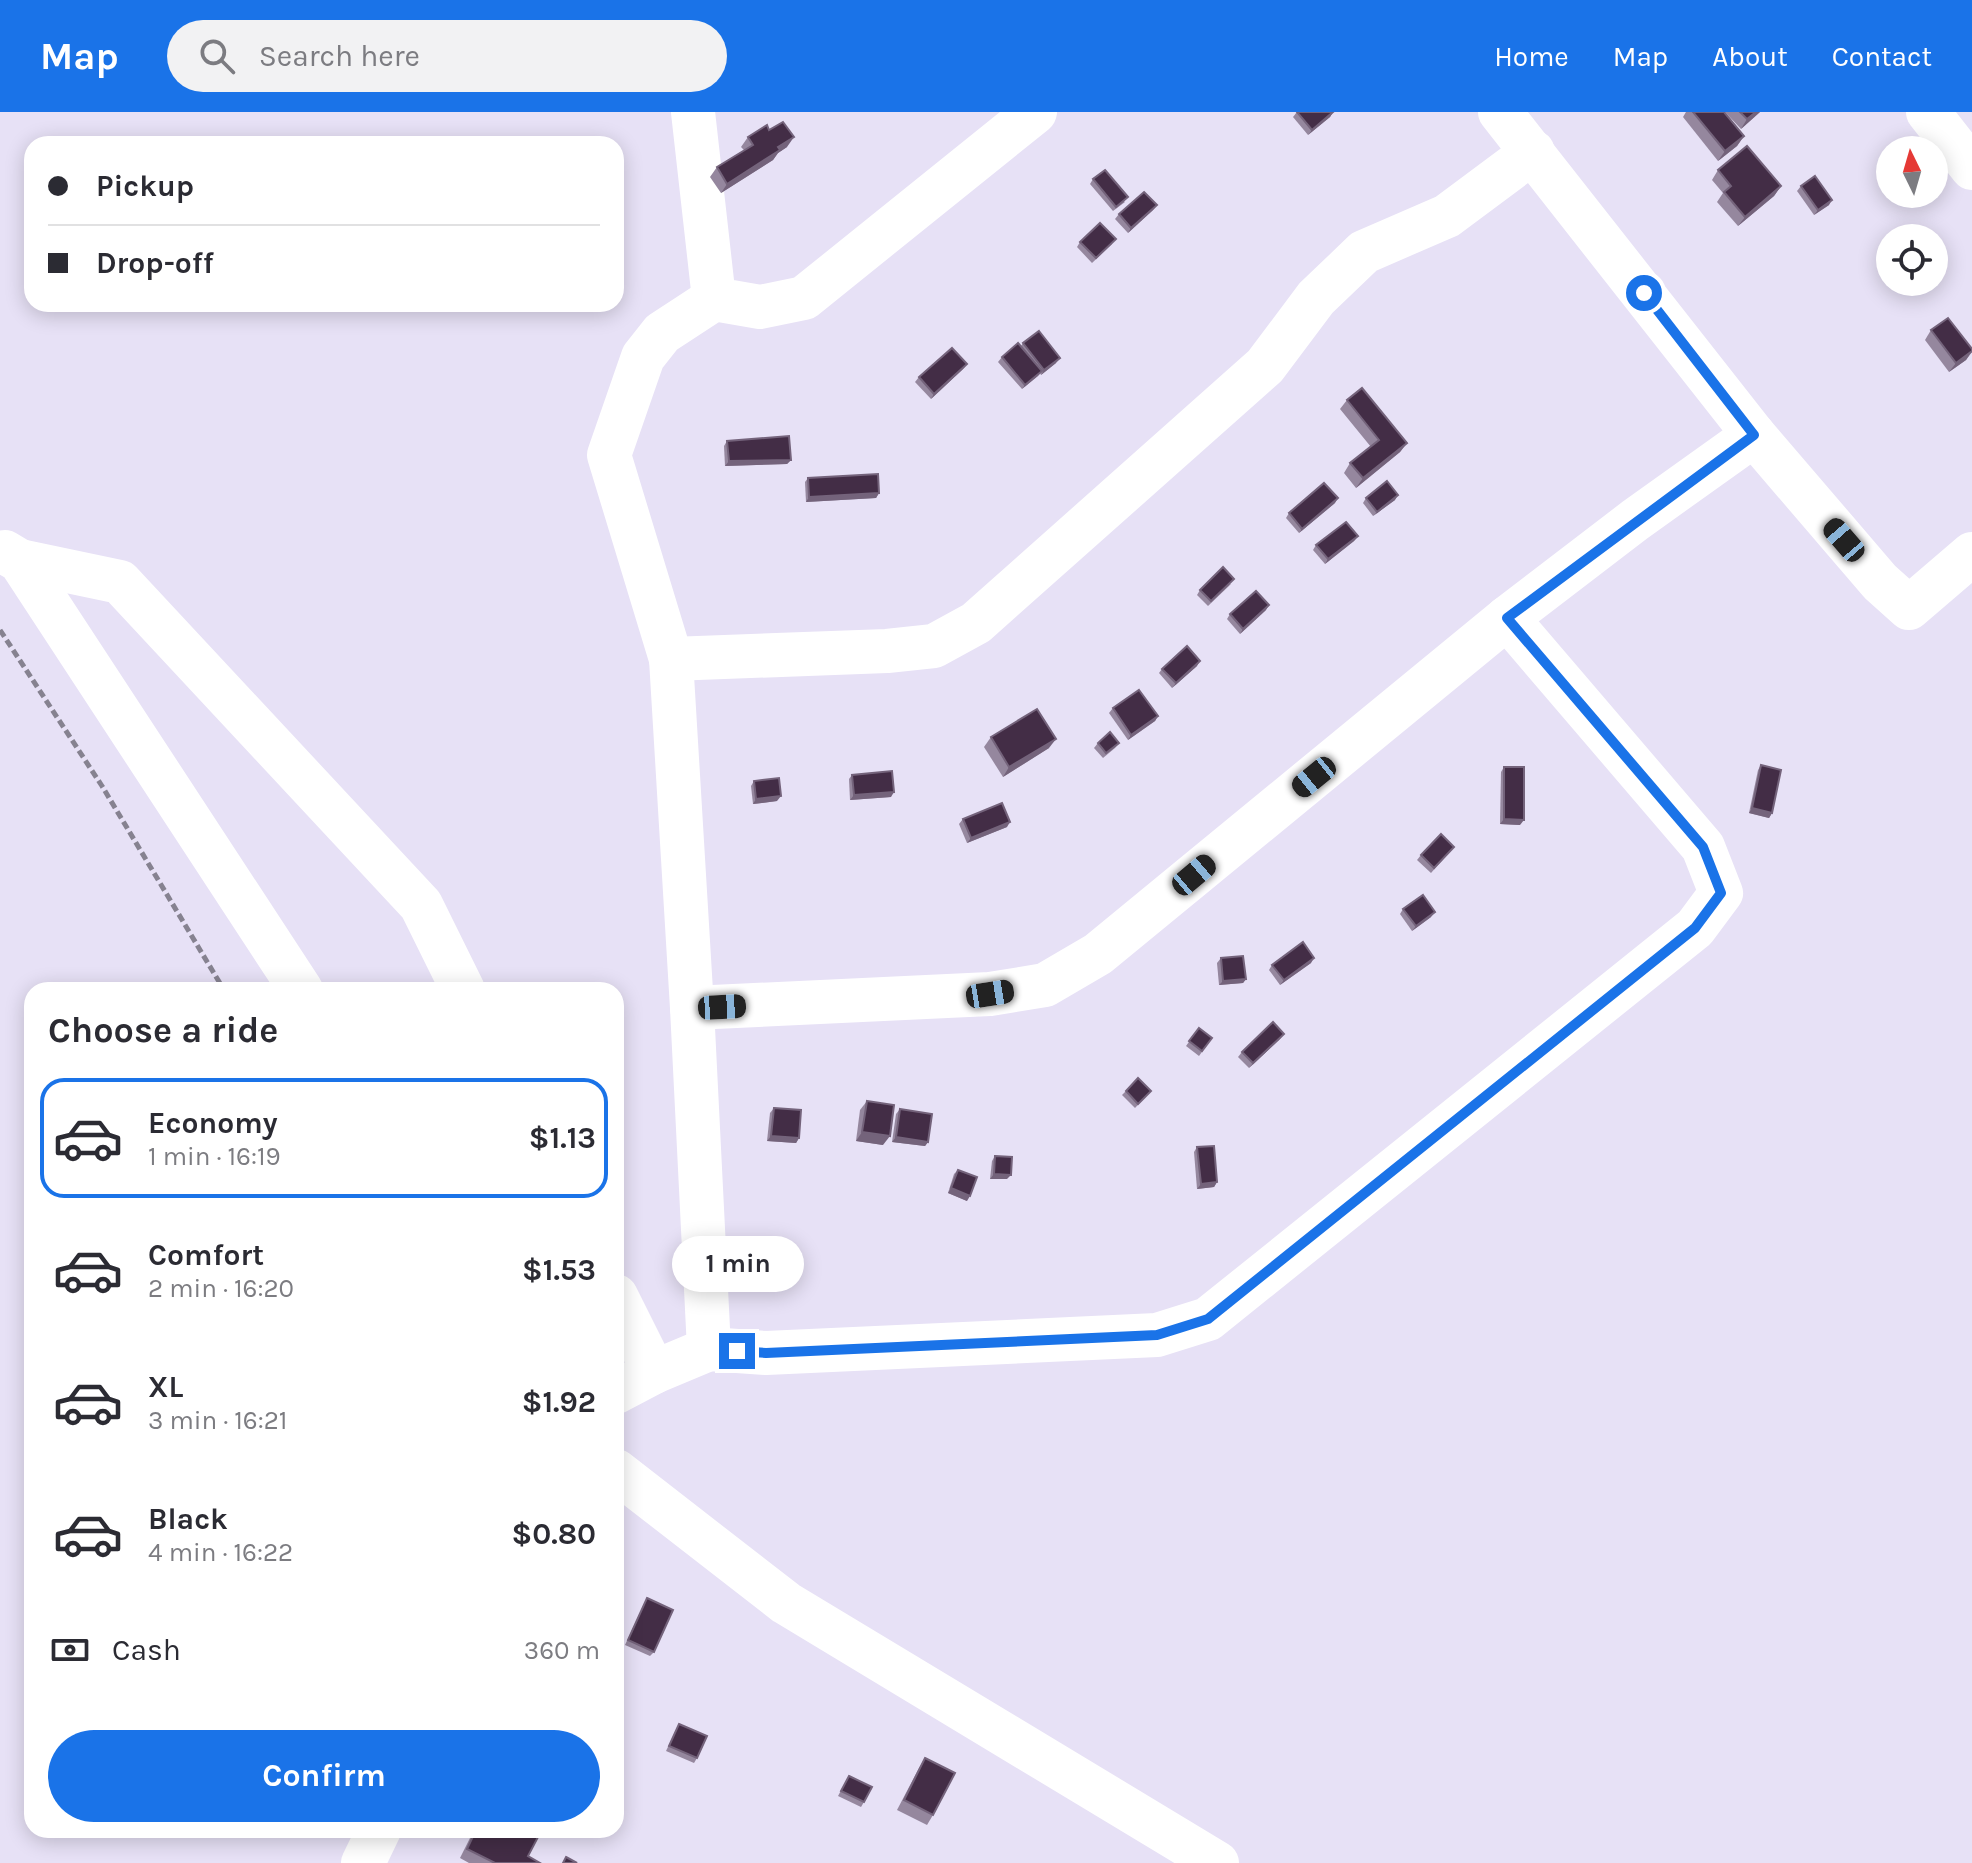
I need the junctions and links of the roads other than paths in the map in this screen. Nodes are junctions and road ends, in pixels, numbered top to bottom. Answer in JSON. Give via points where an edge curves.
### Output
{"nodes":[{"id":1,"x":693,"y":112,"type":"edge"},
{"id":2,"x":1035,"y":112,"type":"edge"},
{"id":3,"x":1500,"y":112,"type":"edge"},
{"id":4,"x":1928,"y":112,"type":"edge"},
{"id":5,"x":1533,"y":152,"type":"junction"},
{"id":6,"x":1972,"y":168,"type":"edge"},
{"id":7,"x":714,"y":299,"type":"junction"},
{"id":8,"x":1754,"y":435,"type":"junction"},
{"id":9,"x":10,"y":554,"type":"edge"},
{"id":10,"x":1972,"y":554,"type":"edge"},
{"id":11,"x":1507,"y":618,"type":"junction"},
{"id":12,"x":671,"y":659,"type":"junction"},
{"id":13,"x":296,"y":982,"type":"edge"},
{"id":14,"x":459,"y":982,"type":"edge"},
{"id":15,"x":692,"y":1008,"type":"junction"},
{"id":16,"x":624,"y":1312,"type":"edge"},
{"id":17,"x":709,"y":1349,"type":"junction"},
{"id":18,"x":654,"y":1372,"type":"junction"},
{"id":19,"x":624,"y":1388,"type":"edge"},
{"id":20,"x":624,"y":1477,"type":"edge"},
{"id":21,"x":375,"y":1838,"type":"edge"},
{"id":22,"x":363,"y":1863,"type":"edge"},
{"id":23,"x":1217,"y":1863,"type":"edge"}],
"edges":[{"from":1,"to":7,"type":"street"},
{"from":2,"to":7,"type":"street","via":[[804,298],[760,307]]},
{"from":3,"to":5,"type":"street"},
{"from":4,"to":6,"type":"street"},
{"from":5,"to":8,"type":"street"},
{"from":5,"to":12,"type":"street","via":[[1447,216],[1364,252],[1316,298],[1265,366],[976,623],[934,646]]},
{"from":7,"to":12,"type":"street","via":[[662,333],[643,357],[609,455]]},
{"from":8,"to":10,"type":"street","via":[[1880,582],[1909,608]]},
{"from":8,"to":11,"type":"street"},
{"from":9,"to":13,"type":"street"},
{"from":9,"to":14,"type":"street","via":[[120,582],[421,905]]},
{"from":11,"to":15,"type":"street","via":[[1098,954],[1045,985],[990,994]]},
{"from":11,"to":17,"type":"street","via":[[1703,847],[1721,893],[1695,928],[1208,1319],[1157,1335],[766,1353]]},
{"from":12,"to":15,"type":"street"},
{"from":15,"to":17,"type":"street"},
{"from":16,"to":18,"type":"street"},
{"from":17,"to":18,"type":"street"},
{"from":18,"to":19,"type":"street"},
{"from":20,"to":23,"type":"street","via":[[786,1603]]},
{"from":21,"to":22,"type":"street"}]}
